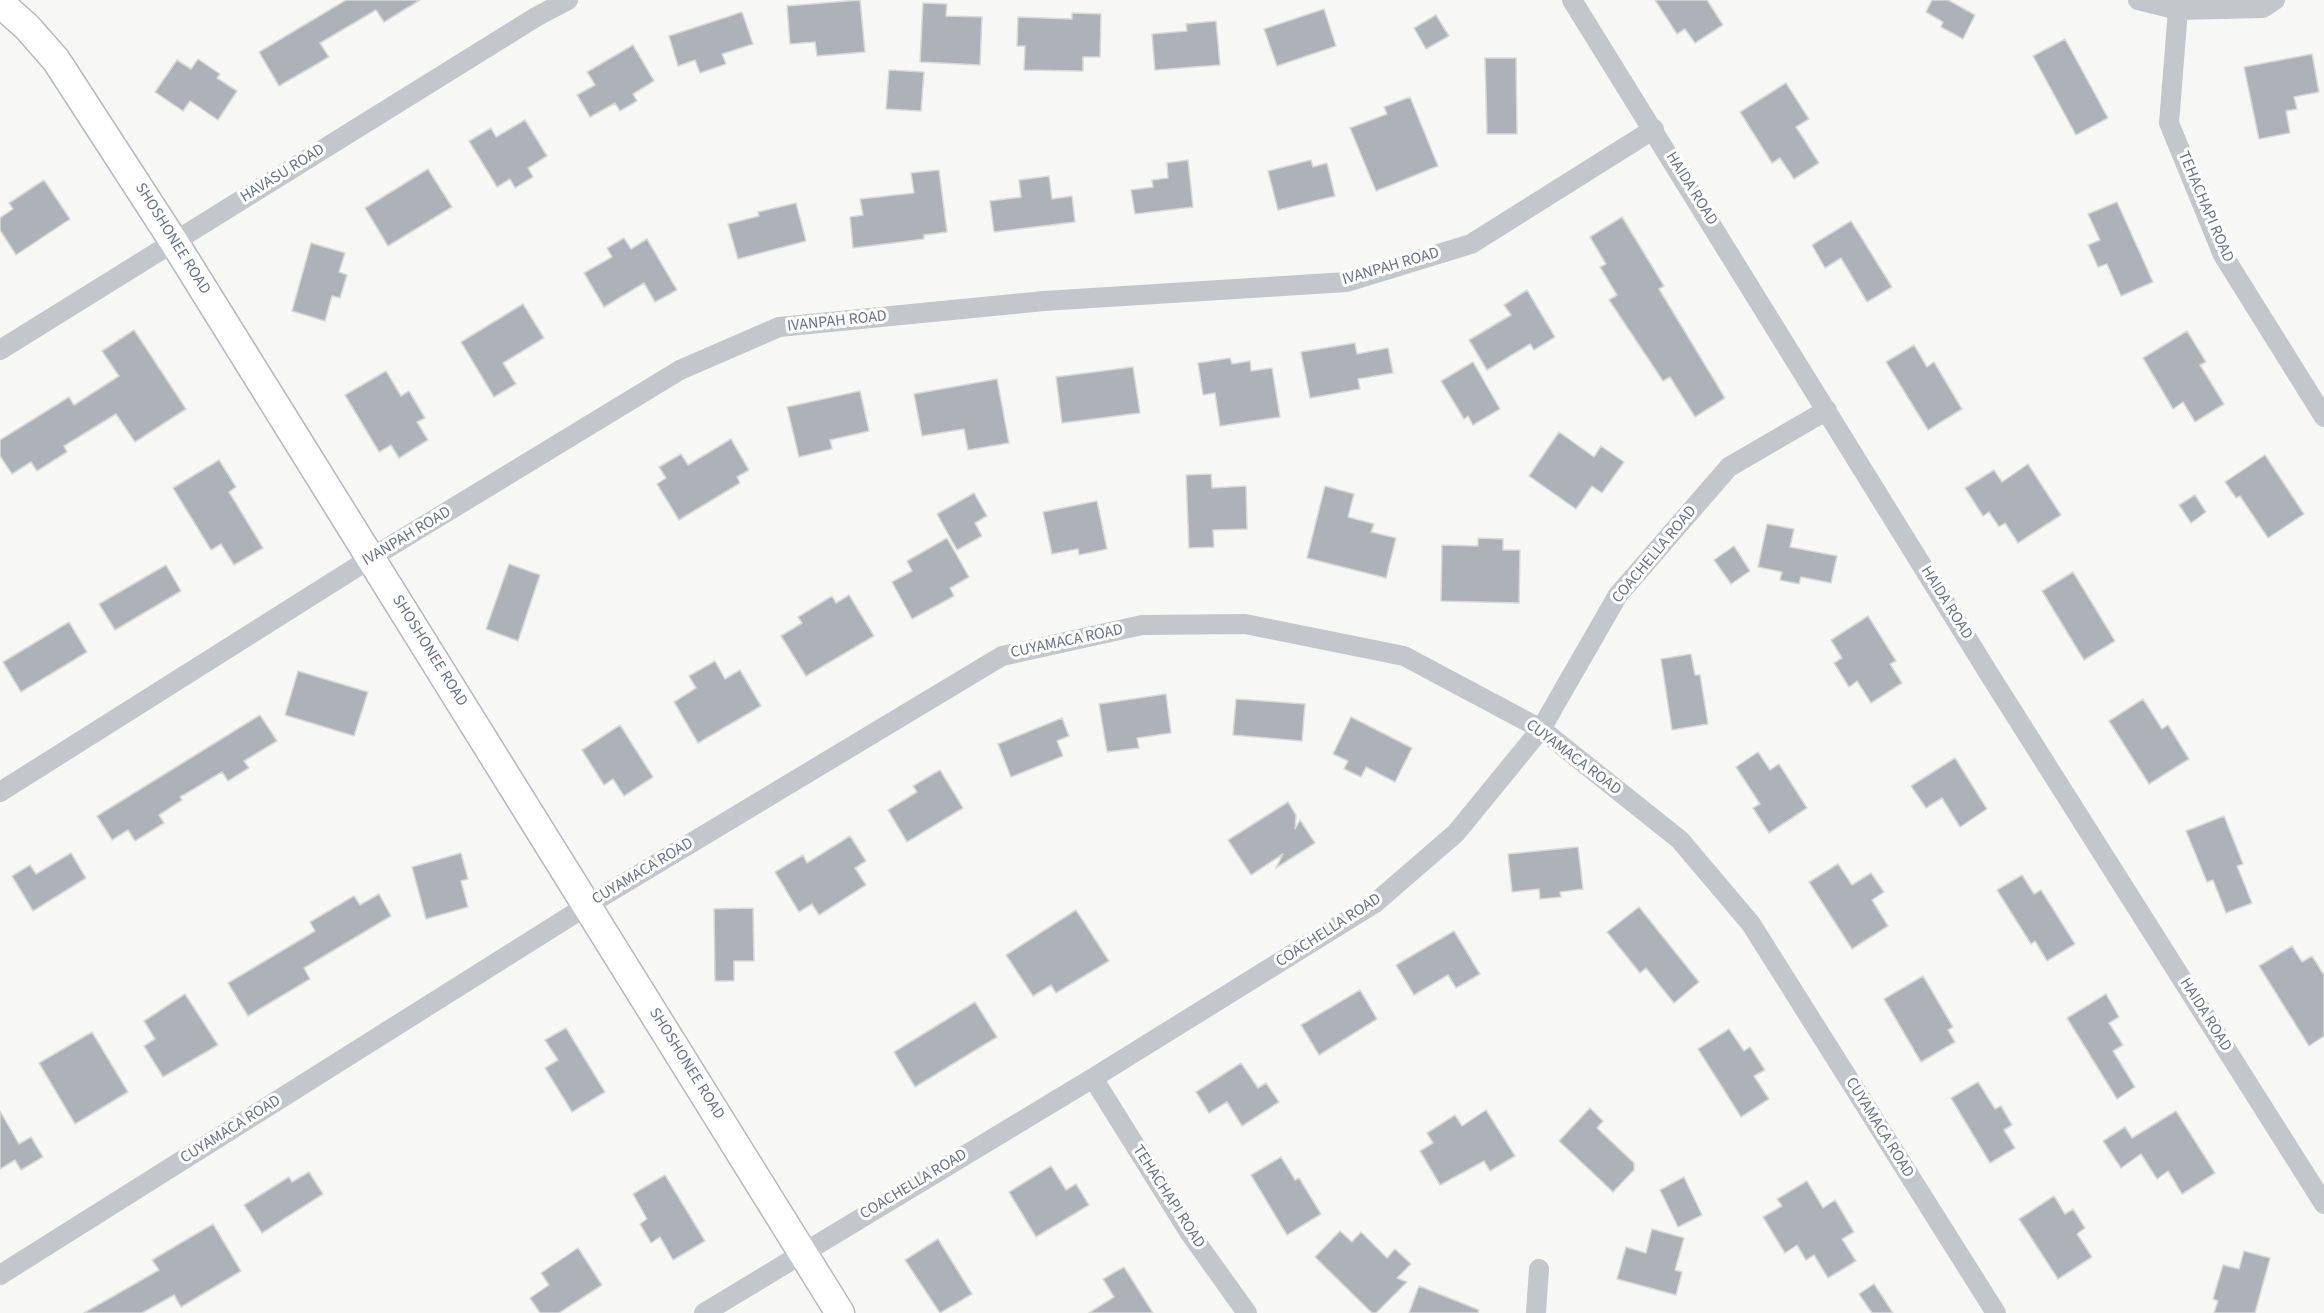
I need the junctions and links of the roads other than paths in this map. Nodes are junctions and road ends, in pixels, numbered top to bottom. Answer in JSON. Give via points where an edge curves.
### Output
{"nodes":[{"id":1,"x":568,"y":0,"type":"edge"},
{"id":2,"x":1572,"y":0,"type":"edge"},
{"id":3,"x":2138,"y":0,"type":"edge"},
{"id":4,"x":2275,"y":0,"type":"edge"},
{"id":5,"x":0,"y":3,"type":"edge"},
{"id":6,"x":2178,"y":10,"type":"junction"},
{"id":7,"x":1654,"y":129,"type":"junction"},
{"id":8,"x":174,"y":242,"type":"junction"},
{"id":9,"x":0,"y":350,"type":"edge"},
{"id":10,"x":1827,"y":410,"type":"junction"},
{"id":11,"x":2324,"y":417,"type":"edge"},
{"id":12,"x":371,"y":558,"type":"junction"},
{"id":13,"x":1541,"y":729,"type":"junction"},
{"id":14,"x":0,"y":792,"type":"edge"},
{"id":15,"x":588,"y":905,"type":"junction"},
{"id":16,"x":1093,"y":1078,"type":"junction"},
{"id":17,"x":2324,"y":1204,"type":"edge"},
{"id":18,"x":803,"y":1252,"type":"junction"},
{"id":19,"x":1539,"y":1269,"type":"dead end"},
{"id":20,"x":0,"y":1275,"type":"edge"},
{"id":21,"x":704,"y":1313,"type":"edge"},
{"id":22,"x":840,"y":1313,"type":"edge"},
{"id":23,"x":1247,"y":1313,"type":"edge"},
{"id":24,"x":1536,"y":1313,"type":"edge"},
{"id":25,"x":1996,"y":1313,"type":"edge"}],
"edges":[{"from":1,"to":8,"type":"street","name":"HAVASU ROAD"},
{"from":2,"to":7,"type":"street","name":"HAIDA ROAD"},
{"from":3,"to":6,"type":"street"},
{"from":4,"to":6,"type":"street","via":[[2263,8]]},
{"from":5,"to":8,"type":"street","name":"SHOSHONEE ROAD","via":[[56,60]]},
{"from":6,"to":11,"type":"street","name":"TEHACHAPI ROAD","via":[[2169,123],[2223,255]]},
{"from":7,"to":10,"type":"street","name":"HAIDA ROAD"},
{"from":7,"to":12,"type":"street","name":"IVANPAH ROAD","via":[[1471,244],[1347,282],[1044,301],[779,327],[680,370]]},
{"from":8,"to":9,"type":"street","name":"HAVASU ROAD"},
{"from":8,"to":12,"type":"street","name":"SHOSHONEE ROAD"},
{"from":10,"to":13,"type":"street","name":"COACHELLA ROAD","via":[[1729,467],[1618,595]]},
{"from":10,"to":17,"type":"street","name":"HAIDA ROAD"},
{"from":12,"to":14,"type":"street","name":"IVANPAH ROAD"},
{"from":12,"to":15,"type":"street","name":"SHOSHONEE ROAD"},
{"from":13,"to":15,"type":"street","name":"CUYAMACA ROAD","via":[[1404,656],[1245,624],[1142,625],[1002,656]]},
{"from":13,"to":16,"type":"street","name":"COACHELLA ROAD","via":[[1456,833],[1375,903]]},
{"from":13,"to":25,"type":"street","name":"CUYAMACA ROAD","via":[[1680,840],[1751,924]]},
{"from":15,"to":18,"type":"street","name":"SHOSHONEE ROAD"},
{"from":15,"to":20,"type":"street","name":"CUYAMACA ROAD"},
{"from":16,"to":18,"type":"street","name":"COACHELLA ROAD"},
{"from":16,"to":23,"type":"street","name":"TEHACHAPI ROAD","via":[[1189,1232]]},
{"from":18,"to":21,"type":"street","name":"COACHELLA ROAD"},
{"from":18,"to":22,"type":"street","name":"SHOSHONEE ROAD"},
{"from":19,"to":24,"type":"street"}]}
